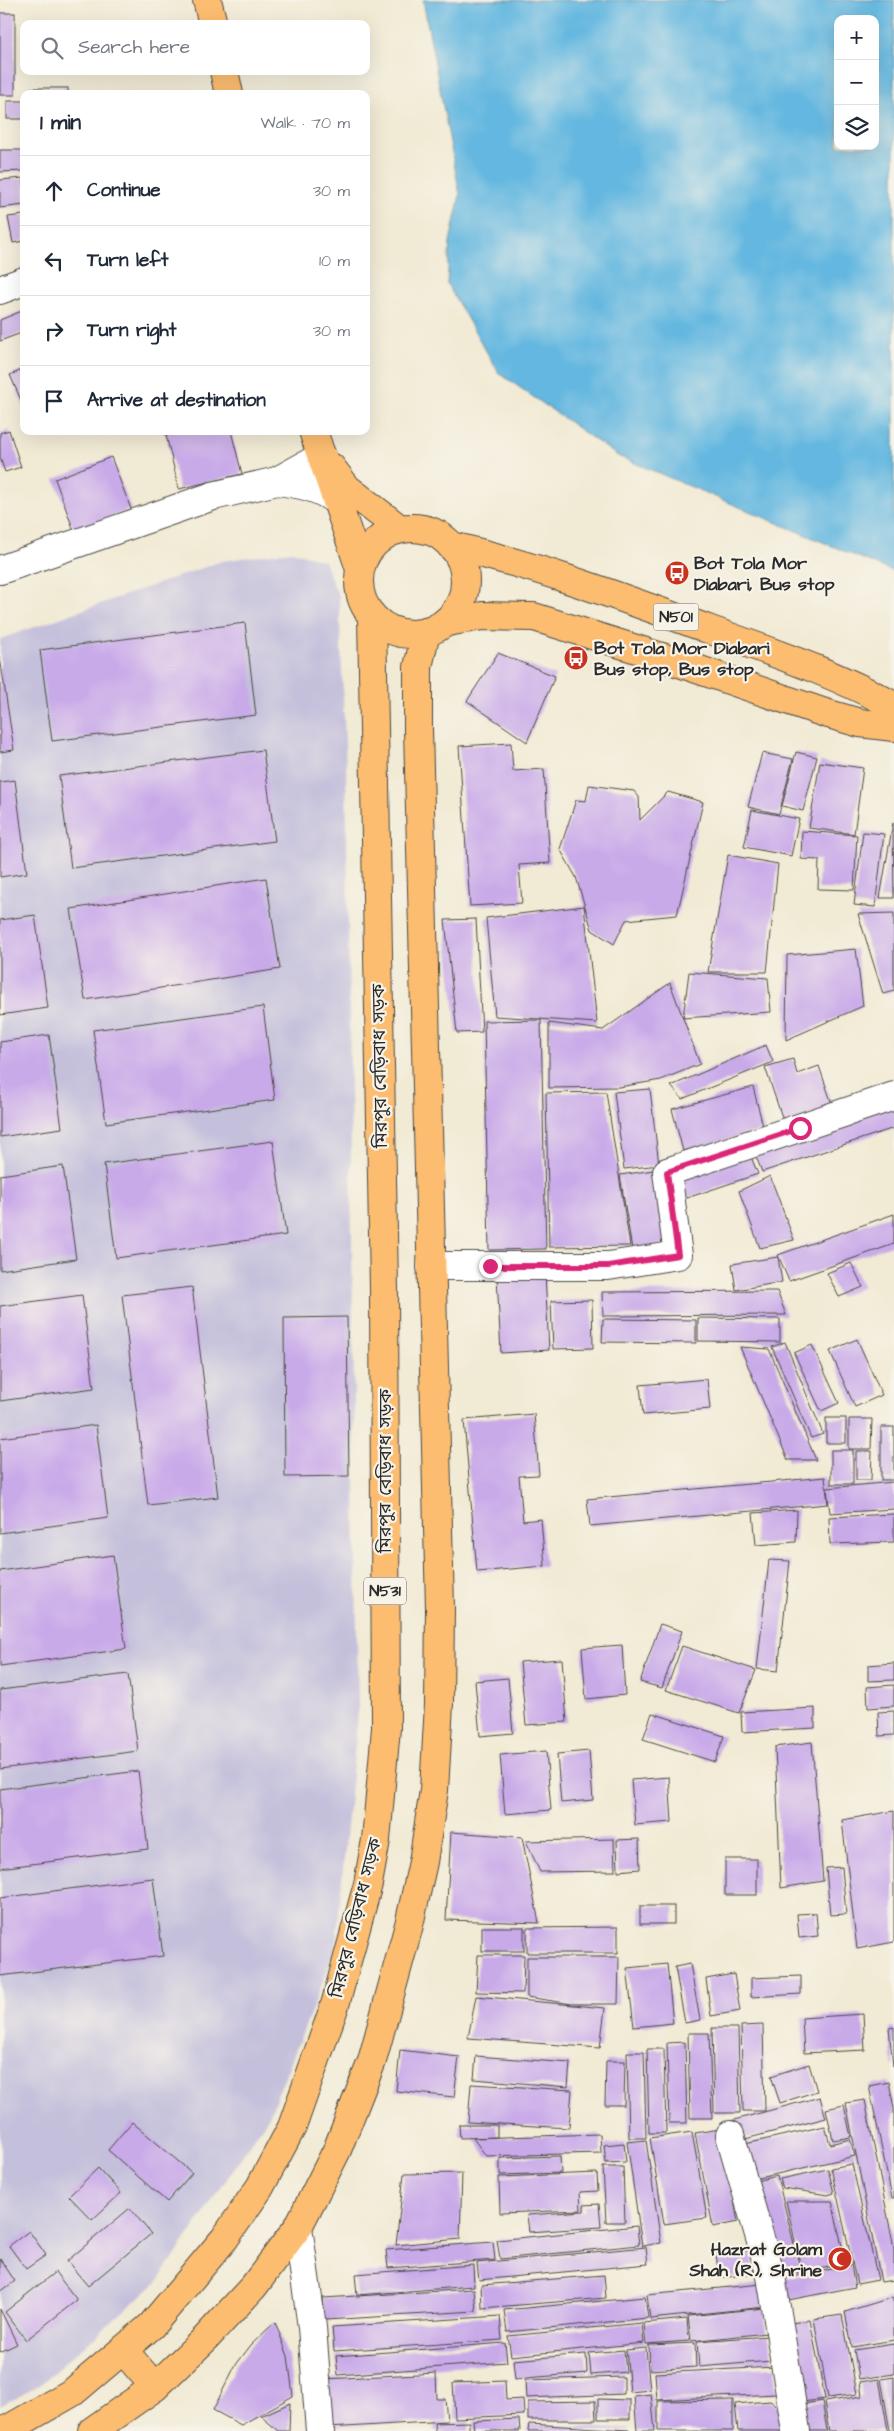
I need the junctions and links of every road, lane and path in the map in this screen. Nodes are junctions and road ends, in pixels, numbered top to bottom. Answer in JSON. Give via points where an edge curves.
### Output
{"nodes":[{"id":1,"x":207,"y":0,"type":"edge"},
{"id":2,"x":212,"y":20,"type":"edge"},
{"id":3,"x":225,"y":75,"type":"edge"},
{"id":4,"x":228,"y":90,"type":"edge"},
{"id":5,"x":20,"y":282,"type":"edge"},
{"id":6,"x":0,"y":290,"type":"edge"},
{"id":7,"x":318,"y":444,"type":"edge"},
{"id":8,"x":277,"y":481,"type":"junction"},
{"id":9,"x":338,"y":502,"type":"junction"},
{"id":10,"x":400,"y":529,"type":"junction"},
{"id":11,"x":451,"y":546,"type":"junction"},
{"id":12,"x":360,"y":569,"type":"junction"},
{"id":13,"x":0,"y":570,"type":"edge"},
{"id":14,"x":372,"y":616,"type":"junction"},
{"id":15,"x":437,"y":627,"type":"junction"},
{"id":16,"x":894,"y":706,"type":"edge"},
{"id":17,"x":894,"y":727,"type":"edge"},
{"id":18,"x":894,"y":1096,"type":"edge"},
{"id":19,"x":431,"y":1266,"type":"junction"},
{"id":20,"x":730,"y":2136,"type":"dead end"},
{"id":21,"x":298,"y":2227,"type":"junction"},
{"id":22,"x":124,"y":2351,"type":"junction"},
{"id":23,"x":155,"y":2387,"type":"junction"},
{"id":24,"x":5,"y":2431,"type":"edge"},
{"id":25,"x":92,"y":2431,"type":"edge"},
{"id":26,"x":320,"y":2431,"type":"edge"},
{"id":27,"x":796,"y":2431,"type":"edge"}],
"edges":[{"from":1,"to":2,"type":"highway"},
{"from":3,"to":4,"type":"highway"},
{"from":5,"to":6,"type":"street"},
{"from":7,"to":8,"type":"street"},
{"from":7,"to":9,"type":"highway","number":"N501"},
{"from":7,"to":10,"type":"highway","via":[[347,488]]},
{"from":8,"to":9,"type":"street","via":[[323,491]]},
{"from":8,"to":13,"type":"street","via":[[213,496]]},
{"from":9,"to":12,"type":"highway","number":"N501"},
{"from":10,"to":11,"type":"highway","number":"N501","via":[[419,528],[437,534]]},
{"from":10,"to":12,"type":"highway","via":[[375,543]]},
{"from":11,"to":15,"type":"highway","number":"N501","via":[[460,559],[465,576],[464,593],[458,608]]},
{"from":11,"to":16,"type":"highway","number":"N501","via":[[510,559],[596,588],[838,677]]},
{"from":12,"to":14,"type":"highway","number":"N501","via":[[361,594]]},
{"from":14,"to":15,"type":"highway","number":"N501","via":[[399,634],[415,635]]},
{"from":14,"to":22,"type":"highway","name":"মিরপুর বেড়িবাধ সড়ক","number":"N531","via":[[384,1289],[386,1728],[376,1840],[368,1884],[335,2005],[292,2127],[260,2187],[225,2238],[151,2326]]},
{"from":15,"to":17,"type":"highway","number":"N501","via":[[482,616],[534,617],[825,713]]},
{"from":15,"to":19,"type":"highway","via":[[418,668]]},
{"from":18,"to":19,"type":"street","via":[[667,1172],[678,1255],[608,1266]]},
{"from":19,"to":21,"type":"highway","via":[[440,1608],[434,1790],[423,1862],[372,2061],[337,2150]]},
{"from":20,"to":27,"type":"street","via":[[771,2276]]},
{"from":21,"to":23,"type":"highway","via":[[254,2286]]},
{"from":21,"to":26,"type":"street","via":[[312,2327]]},
{"from":22,"to":23,"type":"highway"},
{"from":22,"to":24,"type":"highway","name":"মিরপুর বেড়িবাধ সড়ক","number":"N531","via":[[72,2392]]},
{"from":23,"to":25,"type":"highway"}]}
